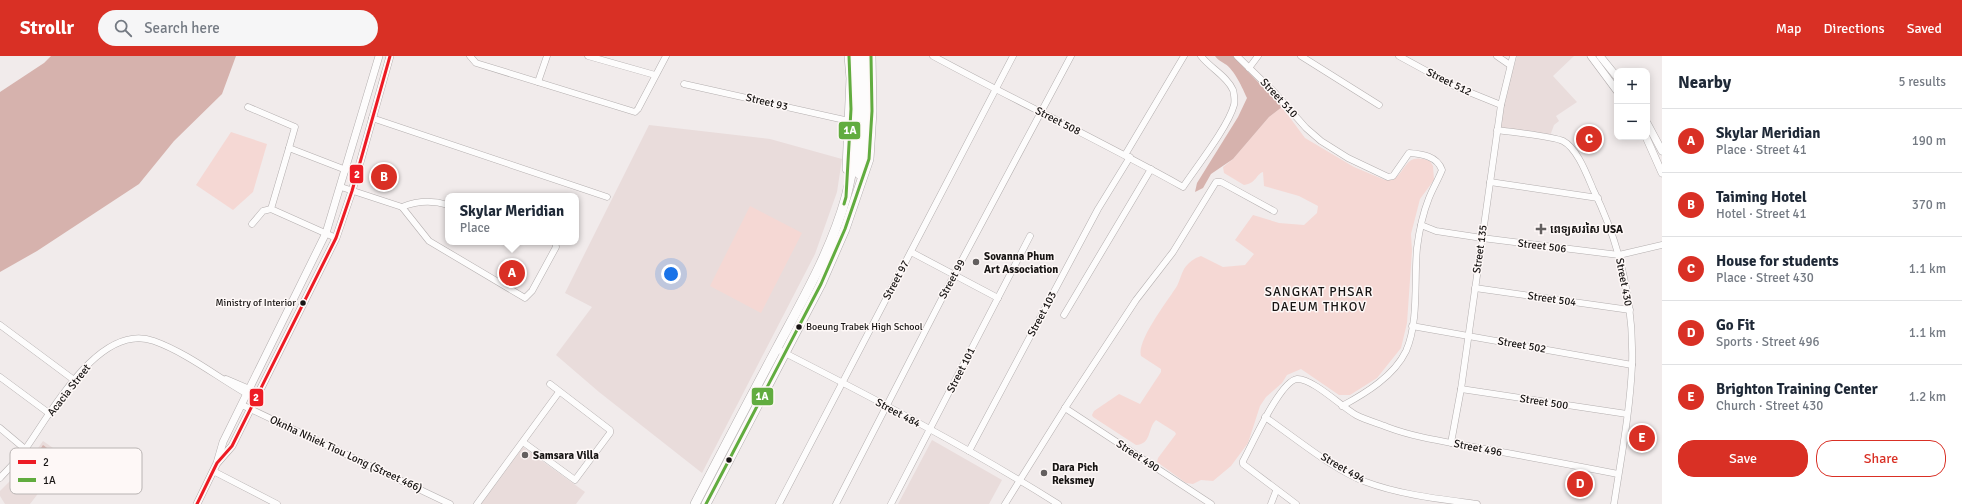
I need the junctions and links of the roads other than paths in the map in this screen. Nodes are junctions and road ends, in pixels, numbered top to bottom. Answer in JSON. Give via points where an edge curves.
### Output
{"nodes":[{"id":1,"x":379,"y":56,"type":"edge"},
{"id":2,"x":390,"y":56,"type":"edge"},
{"id":3,"x":470,"y":56,"type":"edge"},
{"id":4,"x":546,"y":56,"type":"edge"},
{"id":5,"x":588,"y":56,"type":"edge"},
{"id":6,"x":666,"y":56,"type":"edge"},
{"id":7,"x":849,"y":56,"type":"edge"},
{"id":8,"x":856,"y":56,"type":"edge"},
{"id":9,"x":863,"y":56,"type":"edge"},
{"id":10,"x":871,"y":56,"type":"edge"},
{"id":11,"x":933,"y":56,"type":"edge"},
{"id":12,"x":1013,"y":56,"type":"edge"},
{"id":13,"x":1071,"y":56,"type":"edge"},
{"id":14,"x":1184,"y":56,"type":"edge"},
{"id":15,"x":1201,"y":56,"type":"edge"},
{"id":16,"x":1237,"y":56,"type":"edge"},
{"id":17,"x":1258,"y":56,"type":"edge"},
{"id":18,"x":1301,"y":56,"type":"edge"},
{"id":19,"x":1399,"y":56,"type":"edge"},
{"id":20,"x":1497,"y":56,"type":"edge"},
{"id":21,"x":1513,"y":56,"type":"edge"},
{"id":22,"x":1591,"y":56,"type":"edge"},
{"id":23,"x":1600,"y":56,"type":"edge"},
{"id":24,"x":944,"y":59,"type":"edge"},
{"id":25,"x":1510,"y":65,"type":"junction"},
{"id":26,"x":1249,"y":68,"type":"junction"},
{"id":27,"x":1614,"y":73,"type":"edge"},
{"id":28,"x":655,"y":75,"type":"junction"},
{"id":29,"x":538,"y":82,"type":"junction"},
{"id":30,"x":684,"y":84,"type":"dead end"},
{"id":31,"x":1614,"y":87,"type":"edge"},
{"id":32,"x":995,"y":90,"type":"junction"},
{"id":33,"x":1379,"y":105,"type":"dead end"},
{"id":34,"x":1501,"y":105,"type":"junction"},
{"id":35,"x":248,"y":107,"type":"dead end"},
{"id":36,"x":1041,"y":113,"type":"junction"},
{"id":37,"x":372,"y":118,"type":"junction"},
{"id":38,"x":849,"y":121,"type":"junction"},
{"id":39,"x":1650,"y":129,"type":"edge"},
{"id":40,"x":1497,"y":130,"type":"junction"},
{"id":41,"x":1647,"y":140,"type":"edge"},
{"id":42,"x":289,"y":148,"type":"junction"},
{"id":43,"x":1662,"y":151,"type":"edge"},
{"id":44,"x":1128,"y":156,"type":"junction"},
{"id":45,"x":1151,"y":169,"type":"junction"},
{"id":46,"x":346,"y":170,"type":"junction"},
{"id":47,"x":1662,"y":173,"type":"edge"},
{"id":48,"x":1490,"y":182,"type":"junction"},
{"id":49,"x":342,"y":187,"type":"junction"},
{"id":50,"x":352,"y":191,"type":"junction"},
{"id":51,"x":607,"y":198,"type":"dead end"},
{"id":52,"x":850,"y":198,"type":"junction"},
{"id":53,"x":1598,"y":198,"type":"junction"},
{"id":54,"x":445,"y":205,"type":"edge"},
{"id":55,"x":402,"y":207,"type":"junction"},
{"id":56,"x":271,"y":209,"type":"junction"},
{"id":57,"x":1274,"y":211,"type":"dead end"},
{"id":58,"x":252,"y":224,"type":"dead end"},
{"id":59,"x":1421,"y":225,"type":"junction"},
{"id":60,"x":326,"y":233,"type":"junction"},
{"id":61,"x":1030,"y":236,"type":"dead end"},
{"id":62,"x":336,"y":238,"type":"junction"},
{"id":63,"x":1482,"y":238,"type":"junction"},
{"id":64,"x":556,"y":245,"type":"edge"},
{"id":65,"x":1662,"y":245,"type":"edge"},
{"id":66,"x":911,"y":252,"type":"junction"},
{"id":67,"x":1619,"y":255,"type":"junction"},
{"id":68,"x":954,"y":275,"type":"junction"},
{"id":69,"x":1475,"y":288,"type":"junction"},
{"id":70,"x":998,"y":298,"type":"junction"},
{"id":71,"x":1630,"y":310,"type":"junction"},
{"id":72,"x":1064,"y":315,"type":"dead end"},
{"id":73,"x":0,"y":325,"type":"edge"},
{"id":74,"x":1412,"y":326,"type":"junction"},
{"id":75,"x":1468,"y":336,"type":"junction"},
{"id":76,"x":781,"y":351,"type":"junction"},
{"id":77,"x":1632,"y":365,"type":"junction"},
{"id":78,"x":0,"y":377,"type":"edge"},
{"id":79,"x":74,"y":380,"type":"junction"},
{"id":80,"x":842,"y":383,"type":"junction"},
{"id":81,"x":550,"y":384,"type":"dead end"},
{"id":82,"x":1460,"y":389,"type":"junction"},
{"id":83,"x":248,"y":391,"type":"junction"},
{"id":84,"x":559,"y":392,"type":"junction"},
{"id":85,"x":258,"y":396,"type":"junction"},
{"id":86,"x":242,"y":405,"type":"junction"},
{"id":87,"x":886,"y":406,"type":"junction"},
{"id":88,"x":1342,"y":406,"type":"junction"},
{"id":89,"x":1065,"y":408,"type":"junction"},
{"id":90,"x":251,"y":409,"type":"junction"},
{"id":91,"x":50,"y":414,"type":"junction"},
{"id":92,"x":1627,"y":414,"type":"junction"},
{"id":93,"x":1265,"y":417,"type":"junction"},
{"id":94,"x":0,"y":428,"type":"edge"},
{"id":95,"x":930,"y":430,"type":"junction"},
{"id":96,"x":522,"y":442,"type":"junction"},
{"id":97,"x":1451,"y":442,"type":"junction"},
{"id":98,"x":24,"y":448,"type":"edge"},
{"id":99,"x":26,"y":448,"type":"edge"},
{"id":100,"x":969,"y":451,"type":"junction"},
{"id":101,"x":217,"y":463,"type":"junction"},
{"id":102,"x":10,"y":466,"type":"edge"},
{"id":103,"x":213,"y":471,"type":"junction"},
{"id":104,"x":1618,"y":474,"type":"junction"},
{"id":105,"x":0,"y":478,"type":"edge"},
{"id":106,"x":1017,"y":478,"type":"junction"},
{"id":107,"x":1276,"y":491,"type":"junction"},
{"id":108,"x":197,"y":504,"type":"edge"},
{"id":109,"x":277,"y":504,"type":"edge"},
{"id":110,"x":450,"y":504,"type":"edge"},
{"id":111,"x":477,"y":504,"type":"edge"},
{"id":112,"x":695,"y":504,"type":"edge"},
{"id":113,"x":706,"y":504,"type":"edge"},
{"id":114,"x":779,"y":504,"type":"edge"},
{"id":115,"x":836,"y":504,"type":"edge"},
{"id":116,"x":891,"y":504,"type":"edge"},
{"id":117,"x":1005,"y":504,"type":"edge"},
{"id":118,"x":1058,"y":504,"type":"edge"},
{"id":119,"x":1211,"y":504,"type":"edge"},
{"id":120,"x":1271,"y":504,"type":"edge"},
{"id":121,"x":1296,"y":504,"type":"edge"},
{"id":122,"x":1477,"y":504,"type":"edge"},
{"id":123,"x":1614,"y":504,"type":"edge"}],
"edges":[{"from":1,"to":46,"type":"main road"},
{"from":2,"to":37,"type":"main road"},
{"from":3,"to":29,"type":"street","via":[[476,63]]},
{"from":4,"to":29,"type":"street"},
{"from":5,"to":28,"type":"street"},
{"from":6,"to":28,"type":"street"},
{"from":7,"to":38,"type":"highway"},
{"from":8,"to":52,"type":"highway","via":[[856,142]]},
{"from":9,"to":52,"type":"highway","via":[[863,142]]},
{"from":10,"to":52,"type":"highway","via":[[870,153]]},
{"from":11,"to":24,"type":"street","name":"Street 508"},
{"from":12,"to":32,"type":"street","name":"Street 97"},
{"from":13,"to":36,"type":"street","name":"Street 99"},
{"from":14,"to":44,"type":"street","name":"Street 103"},
{"from":15,"to":45,"type":"street","name":"Street 508","via":[[1233,90],[1235,104],[1183,187]]},
{"from":16,"to":26,"type":"street","name":"Street 510"},
{"from":17,"to":26,"type":"street"},
{"from":18,"to":33,"type":"street"},
{"from":19,"to":34,"type":"street","name":"Street 512","via":[[1454,86]]},
{"from":20,"to":25,"type":"street"},
{"from":21,"to":25,"type":"street","name":"Street 135"},
{"from":22,"to":31,"type":"main road"},
{"from":23,"to":27,"type":"main road"},
{"from":24,"to":32,"type":"street","name":"Street 508"},
{"from":25,"to":34,"type":"street","name":"Street 135"},
{"from":26,"to":59,"type":"street","name":"Street 510","via":[[1306,128],[1348,158],[1388,177],[1393,176],[1408,153],[1435,159],[1442,170]]},
{"from":28,"to":29,"type":"street","via":[[635,112]]},
{"from":30,"to":38,"type":"street","name":"Street 93"},
{"from":32,"to":36,"type":"street","name":"Street 508"},
{"from":32,"to":66,"type":"street","name":"Street 97"},
{"from":34,"to":40,"type":"street","name":"Street 135"},
{"from":35,"to":42,"type":"street","via":[[295,126]]},
{"from":36,"to":44,"type":"street","name":"Street 508"},
{"from":36,"to":68,"type":"street","name":"Street 99"},
{"from":37,"to":50,"type":"main road"},
{"from":37,"to":51,"type":"street"},
{"from":38,"to":52,"type":"highway"},
{"from":39,"to":43,"type":"main road"},
{"from":40,"to":48,"type":"street","name":"Street 135"},
{"from":40,"to":53,"type":"street","name":"Street 430","via":[[1563,141],[1570,147],[1583,168]]},
{"from":41,"to":47,"type":"main road"},
{"from":42,"to":46,"type":"street"},
{"from":42,"to":56,"type":"street"},
{"from":44,"to":45,"type":"street","name":"Street 508"},
{"from":44,"to":100,"type":"street","name":"Street 103"},
{"from":45,"to":72,"type":"street"},
{"from":46,"to":49,"type":"main road"},
{"from":48,"to":53,"type":"street"},
{"from":48,"to":63,"type":"street","name":"Street 135"},
{"from":49,"to":50,"type":"street"},
{"from":49,"to":60,"type":"main road"},
{"from":50,"to":55,"type":"street"},
{"from":50,"to":62,"type":"main road"},
{"from":52,"to":76,"type":"highway"},
{"from":53,"to":67,"type":"street","name":"Street 430"},
{"from":54,"to":55,"type":"street","via":[[425,202]]},
{"from":55,"to":64,"type":"street","via":[[429,241],[526,298],[532,292]]},
{"from":56,"to":58,"type":"street","via":[[263,211]]},
{"from":56,"to":60,"type":"street"},
{"from":57,"to":89,"type":"street","via":[[1222,182],[1216,182],[1173,252],[1136,300]]},
{"from":59,"to":63,"type":"street","name":"Street 506","via":[[1436,231]]},
{"from":59,"to":74,"type":"street","via":[[1417,247]]},
{"from":60,"to":62,"type":"street"},
{"from":60,"to":83,"type":"main road"},
{"from":61,"to":70,"type":"street","name":"Street 101"},
{"from":62,"to":85,"type":"main road"},
{"from":63,"to":67,"type":"street","name":"Street 506"},
{"from":63,"to":69,"type":"street","name":"Street 135"},
{"from":65,"to":67,"type":"street","name":"Street 506"},
{"from":66,"to":68,"type":"street"},
{"from":66,"to":80,"type":"street","name":"Street 97"},
{"from":67,"to":71,"type":"street","name":"Street 430"},
{"from":68,"to":70,"type":"street"},
{"from":68,"to":87,"type":"street","name":"Street 99"},
{"from":69,"to":71,"type":"street","name":"Street 504"},
{"from":69,"to":75,"type":"street","name":"Street 135"},
{"from":70,"to":95,"type":"street","name":"Street 101"},
{"from":71,"to":77,"type":"street","name":"Street 430"},
{"from":73,"to":79,"type":"street"},
{"from":74,"to":75,"type":"street","name":"Street 502"},
{"from":74,"to":88,"type":"street","via":[[1406,350],[1382,380]]},
{"from":75,"to":77,"type":"street","name":"Street 502"},
{"from":75,"to":82,"type":"street","name":"Street 135"},
{"from":76,"to":80,"type":"street","name":"Street 484"},
{"from":76,"to":112,"type":"highway"},
{"from":76,"to":113,"type":"highway"},
{"from":77,"to":92,"type":"street","name":"Street 430"},
{"from":78,"to":91,"type":"street"},
{"from":79,"to":83,"type":"street","name":"Acacia Street","via":[[105,350],[129,338],[142,338],[163,344]]},
{"from":79,"to":91,"type":"street","name":"Acacia Street"},
{"from":80,"to":87,"type":"street","name":"Street 484"},
{"from":80,"to":114,"type":"street","name":"Street 97"},
{"from":81,"to":84,"type":"street"},
{"from":82,"to":92,"type":"street","name":"Street 500"},
{"from":82,"to":97,"type":"street","name":"Street 135"},
{"from":83,"to":85,"type":"street","name":"Acacia Street"},
{"from":83,"to":86,"type":"main road"},
{"from":84,"to":96,"type":"street"},
{"from":84,"to":96,"type":"street","via":[[610,430],[601,446],[575,480]]},
{"from":85,"to":90,"type":"main road"},
{"from":86,"to":90,"type":"street","name":"Oknha Nhiek Tiou Long (Street 466)"},
{"from":86,"to":101,"type":"main road","via":[[223,442]]},
{"from":87,"to":95,"type":"street","name":"Street 484"},
{"from":87,"to":115,"type":"street","name":"Street 99"},
{"from":88,"to":93,"type":"street","name":"Street 496","via":[[1325,392],[1296,379],[1280,394]]},
{"from":88,"to":97,"type":"street","name":"Street 496","via":[[1357,415],[1393,429]]},
{"from":89,"to":106,"type":"street"},
{"from":89,"to":119,"type":"street","name":"Street 490"},
{"from":90,"to":101,"type":"main road","via":[[232,446]]},
{"from":90,"to":110,"type":"street","name":"Oknha Nhiek Tiou Long (Street 466)"},
{"from":91,"to":99,"type":"street","name":"Acacia Street"},
{"from":92,"to":104,"type":"street","name":"Street 430"},
{"from":93,"to":107,"type":"street","via":[[1243,464]]},
{"from":93,"to":122,"type":"street","name":"Street 494","via":[[1365,482],[1423,496]]},
{"from":94,"to":98,"type":"street"},
{"from":95,"to":100,"type":"street","name":"Street 484"},
{"from":95,"to":116,"type":"street","name":"Street 101"},
{"from":96,"to":111,"type":"street"},
{"from":97,"to":104,"type":"street","name":"Street 496"},
{"from":100,"to":106,"type":"street","name":"Street 484"},
{"from":101,"to":103,"type":"main road"},
{"from":102,"to":105,"type":"street","name":"Acacia Street"},
{"from":103,"to":108,"type":"main road"},
{"from":103,"to":109,"type":"street"},
{"from":104,"to":123,"type":"street","name":"Street 430"},
{"from":106,"to":117,"type":"street"},
{"from":106,"to":118,"type":"street","name":"Street 484"},
{"from":107,"to":120,"type":"street"},
{"from":107,"to":121,"type":"street"}]}
